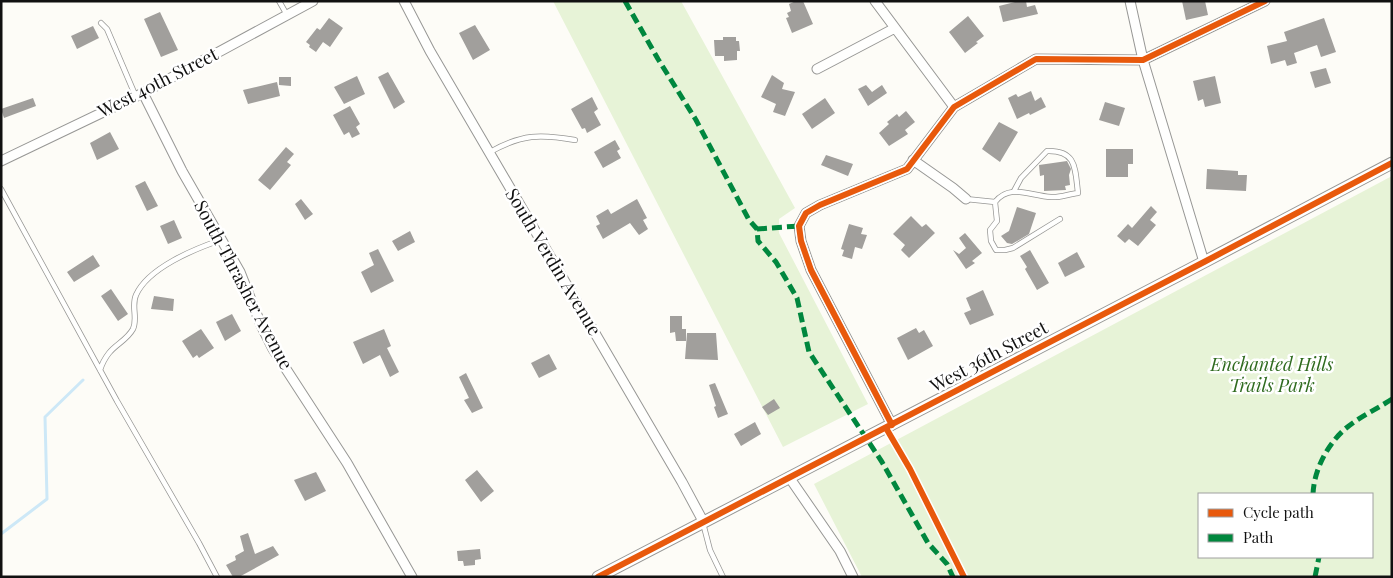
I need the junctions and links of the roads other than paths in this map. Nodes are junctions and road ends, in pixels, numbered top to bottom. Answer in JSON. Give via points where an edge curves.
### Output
{"nodes":[{"id":1,"x":279,"y":1,"type":"edge"},
{"id":2,"x":313,"y":1,"type":"edge"},
{"id":3,"x":404,"y":1,"type":"edge"},
{"id":4,"x":874,"y":1,"type":"edge"},
{"id":5,"x":1130,"y":1,"type":"edge"},
{"id":6,"x":1265,"y":1,"type":"edge"},
{"id":7,"x":287,"y":15,"type":"junction"},
{"id":8,"x":101,"y":23,"type":"dead end"},
{"id":9,"x":895,"y":28,"type":"junction"},
{"id":10,"x":1142,"y":60,"type":"junction"},
{"id":11,"x":817,"y":69,"type":"dead end"},
{"id":12,"x":139,"y":95,"type":"junction"},
{"id":13,"x":954,"y":107,"type":"junction"},
{"id":14,"x":575,"y":140,"type":"dead end"},
{"id":15,"x":490,"y":152,"type":"junction"},
{"id":16,"x":913,"y":160,"type":"junction"},
{"id":17,"x":1,"y":161,"type":"edge"},
{"id":18,"x":1392,"y":163,"type":"edge"},
{"id":19,"x":1,"y":189,"type":"edge"},
{"id":20,"x":1014,"y":191,"type":"junction"},
{"id":21,"x":966,"y":199,"type":"joint"},
{"id":22,"x":995,"y":202,"type":"junction"},
{"id":23,"x":1060,"y":218,"type":"dead end"},
{"id":24,"x":221,"y":240,"type":"junction"},
{"id":25,"x":1204,"y":262,"type":"junction"},
{"id":26,"x":100,"y":370,"type":"junction"},
{"id":27,"x":892,"y":425,"type":"junction"},
{"id":28,"x":789,"y":476,"type":"junction"},
{"id":29,"x":703,"y":521,"type":"junction"},
{"id":30,"x":217,"y":577,"type":"edge"},
{"id":31,"x":412,"y":577,"type":"edge"},
{"id":32,"x":598,"y":577,"type":"edge"},
{"id":33,"x":723,"y":577,"type":"edge"},
{"id":34,"x":852,"y":577,"type":"edge"}],
"edges":[{"from":1,"to":7,"type":"lane"},
{"from":2,"to":7,"type":"street","name":"West 40th Street"},
{"from":3,"to":15,"type":"street","name":"South Verdin Avenue"},
{"from":4,"to":9,"type":"street"},
{"from":5,"to":10,"type":"street"},
{"from":6,"to":10,"type":"street"},
{"from":7,"to":12,"type":"street","name":"West 40th Street"},
{"from":8,"to":12,"type":"lane","via":[[107,29]]},
{"from":9,"to":11,"type":"street"},
{"from":9,"to":13,"type":"street"},
{"from":10,"to":13,"type":"street","via":[[1036,59]]},
{"from":10,"to":25,"type":"street"},
{"from":12,"to":17,"type":"street","name":"West 40th Street"},
{"from":12,"to":24,"type":"street","name":"South Thrasher Avenue"},
{"from":13,"to":16,"type":"street"},
{"from":14,"to":15,"type":"lane","via":[[524,137]]},
{"from":15,"to":29,"type":"street","name":"South Verdin Avenue"},
{"from":16,"to":21,"type":"street"},
{"from":16,"to":27,"type":"street","via":[[907,169],[806,213],[798,226],[811,270]]},
{"from":18,"to":25,"type":"street","name":"West 36th Street"},
{"from":19,"to":26,"type":"lane"},
{"from":20,"to":20,"type":"lane","via":[[1053,198],[1078,193],[1075,163],[1057,150],[1047,151],[1020,178]]},
{"from":20,"to":22,"type":"lane","via":[[1001,194]]},
{"from":21,"to":22,"type":"lane"},
{"from":22,"to":23,"type":"lane","via":[[998,221],[990,230],[996,250],[1013,248]]},
{"from":24,"to":26,"type":"lane","via":[[174,261],[140,287],[133,305],[133,328],[127,338],[109,353]]},
{"from":24,"to":31,"type":"street","name":"South Thrasher Avenue","via":[[240,272],[273,349],[347,463]]},
{"from":25,"to":27,"type":"street","name":"West 36th Street"},
{"from":26,"to":30,"type":"lane"},
{"from":27,"to":28,"type":"street","name":"West 36th Street"},
{"from":28,"to":29,"type":"street","name":"West 36th Street"},
{"from":28,"to":34,"type":"street","via":[[840,551]]},
{"from":29,"to":32,"type":"street","name":"West 36th Street"},
{"from":29,"to":33,"type":"lane","via":[[710,550]]}]}
